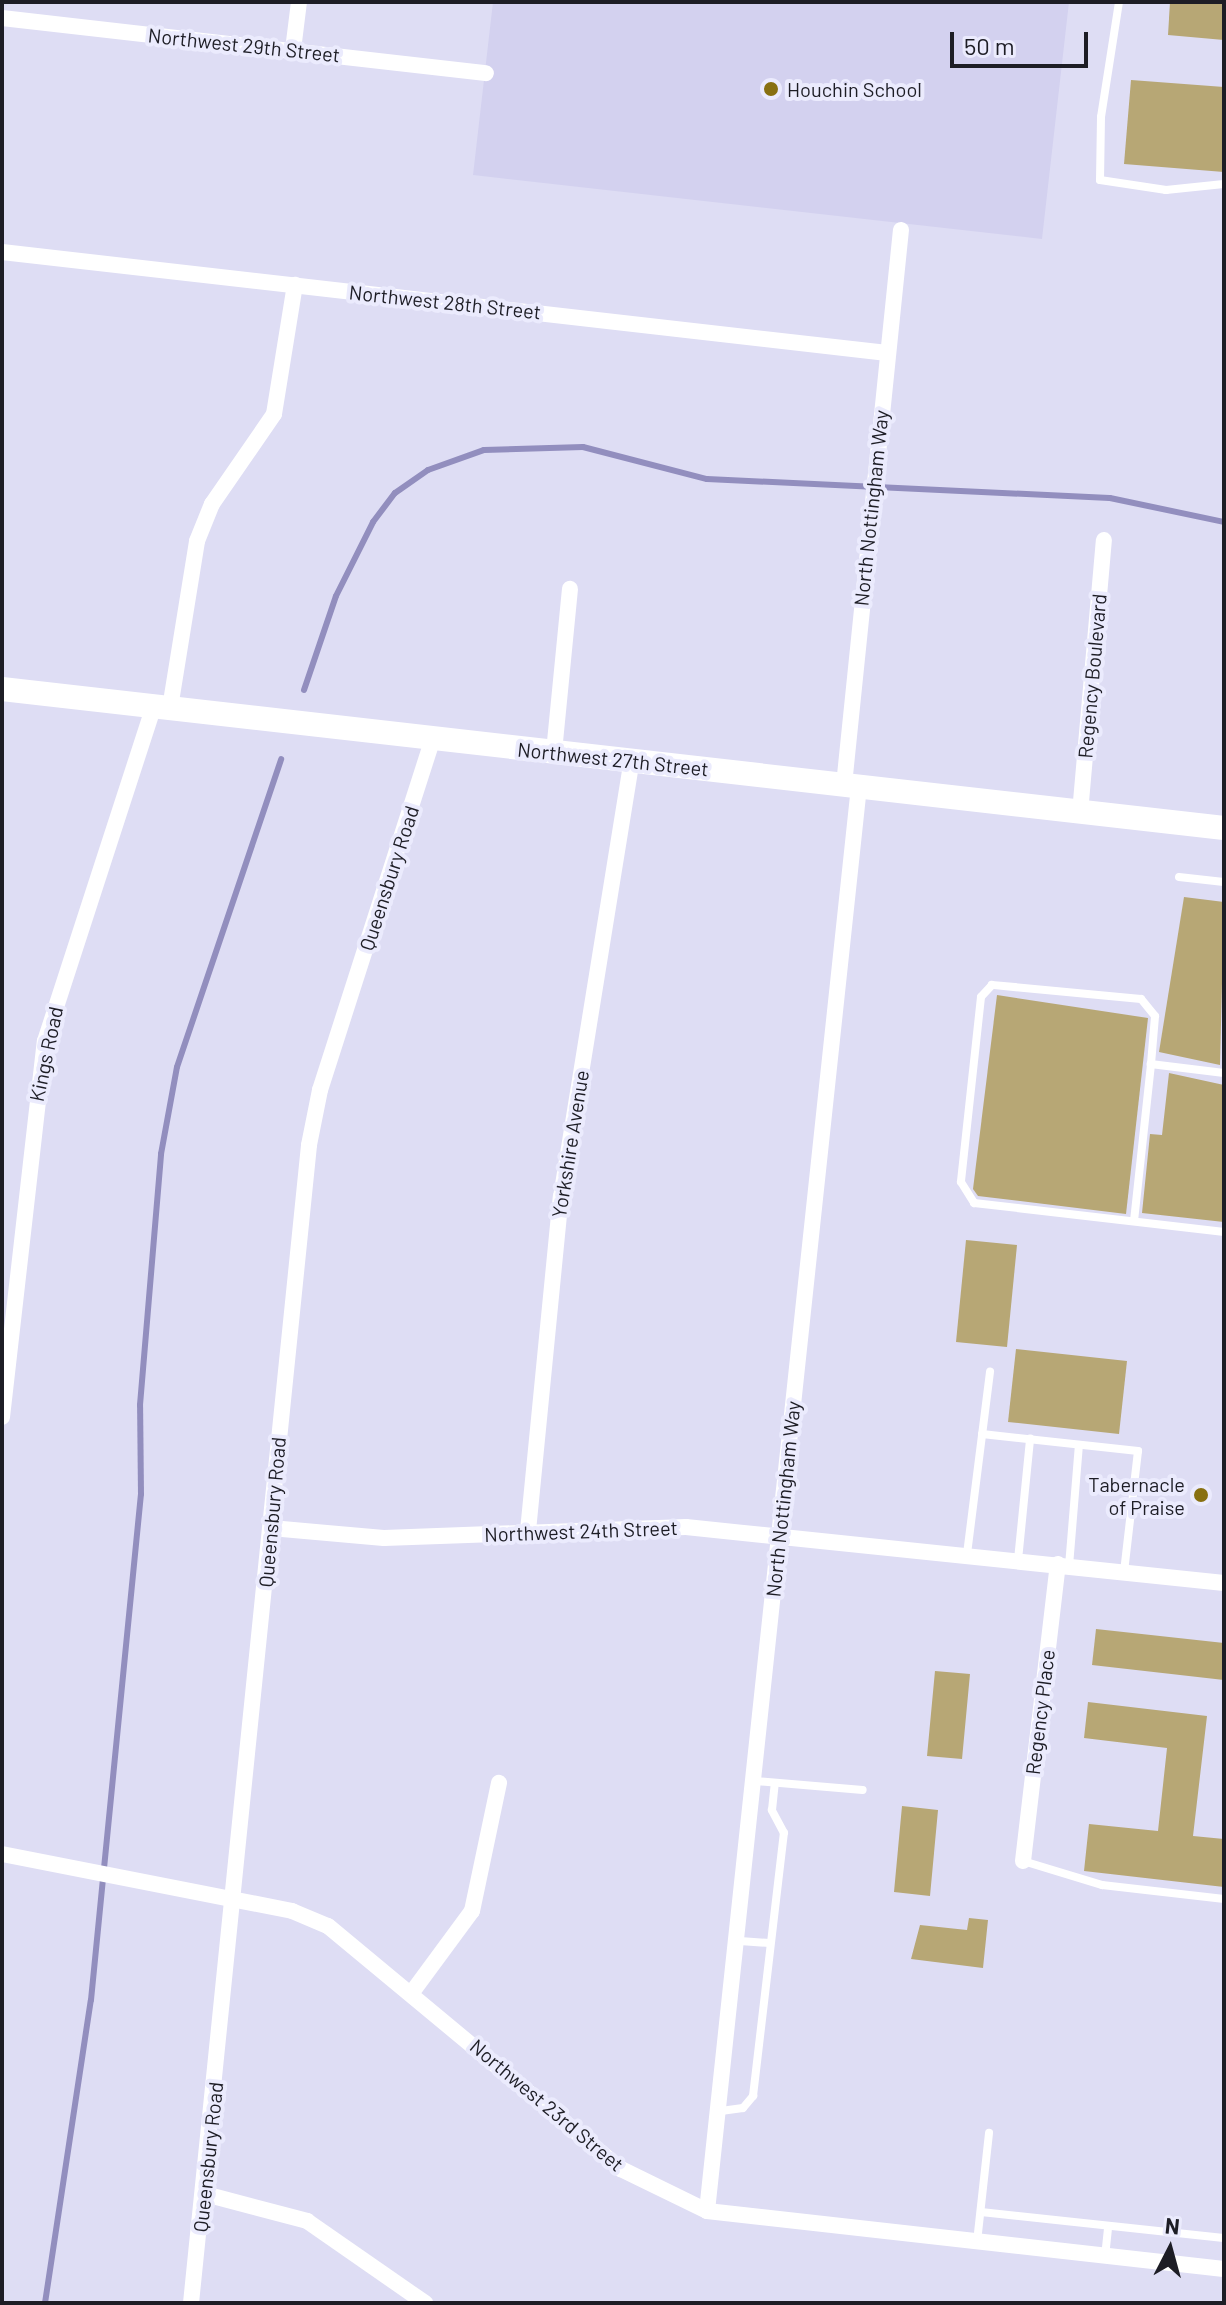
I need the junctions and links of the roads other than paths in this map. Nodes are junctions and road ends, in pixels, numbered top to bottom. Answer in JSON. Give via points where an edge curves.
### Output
{"nodes":[{"id":1,"x":299,"y":2,"type":"edge"},
{"id":2,"x":1119,"y":2,"type":"edge"},
{"id":3,"x":2,"y":18,"type":"edge"},
{"id":4,"x":293,"y":50,"type":"junction"},
{"id":5,"x":486,"y":73,"type":"dead end"},
{"id":6,"x":1224,"y":184,"type":"edge"},
{"id":7,"x":901,"y":230,"type":"dead end"},
{"id":8,"x":2,"y":252,"type":"edge"},
{"id":9,"x":295,"y":285,"type":"junction"},
{"id":10,"x":887,"y":353,"type":"junction"},
{"id":11,"x":1104,"y":540,"type":"dead end"},
{"id":12,"x":570,"y":589,"type":"dead end"},
{"id":13,"x":2,"y":689,"type":"edge"},
{"id":14,"x":162,"y":707,"type":"junction"},
{"id":15,"x":433,"y":738,"type":"junction"},
{"id":16,"x":554,"y":752,"type":"junction"},
{"id":17,"x":632,"y":760,"type":"junction"},
{"id":18,"x":852,"y":786,"type":"junction"},
{"id":19,"x":1080,"y":813,"type":"junction"},
{"id":20,"x":1224,"y":828,"type":"edge"},
{"id":21,"x":1179,"y":877,"type":"dead end"},
{"id":22,"x":1224,"y":882,"type":"edge"},
{"id":23,"x":1151,"y":1064,"type":"junction"},
{"id":24,"x":1224,"y":1073,"type":"edge"},
{"id":25,"x":1134,"y":1221,"type":"junction"},
{"id":26,"x":1224,"y":1232,"type":"edge"},
{"id":27,"x":990,"y":1371,"type":"dead end"},
{"id":28,"x":3,"y":1394,"type":"edge"},
{"id":29,"x":2,"y":1417,"type":"edge"},
{"id":30,"x":982,"y":1434,"type":"junction"},
{"id":31,"x":1030,"y":1439,"type":"junction"},
{"id":32,"x":1079,"y":1445,"type":"junction"},
{"id":33,"x":271,"y":1528,"type":"junction"},
{"id":34,"x":528,"y":1531,"type":"junction"},
{"id":35,"x":780,"y":1535,"type":"junction"},
{"id":36,"x":967,"y":1554,"type":"junction"},
{"id":37,"x":1018,"y":1560,"type":"junction"},
{"id":38,"x":1063,"y":1565,"type":"junction"},
{"id":39,"x":1124,"y":1572,"type":"junction"},
{"id":40,"x":1224,"y":1583,"type":"edge"},
{"id":41,"x":756,"y":1781,"type":"junction"},
{"id":42,"x":499,"y":1783,"type":"dead end"},
{"id":43,"x":775,"y":1783,"type":"junction"},
{"id":44,"x":863,"y":1790,"type":"dead end"},
{"id":45,"x":2,"y":1854,"type":"edge"},
{"id":46,"x":1023,"y":1861,"type":"joint"},
{"id":47,"x":235,"y":1899,"type":"junction"},
{"id":48,"x":1224,"y":1899,"type":"edge"},
{"id":49,"x":740,"y":1941,"type":"junction"},
{"id":50,"x":770,"y":1943,"type":"junction"},
{"id":51,"x":413,"y":1991,"type":"junction"},
{"id":52,"x":721,"y":2111,"type":"junction"},
{"id":53,"x":989,"y":2133,"type":"dead end"},
{"id":54,"x":205,"y":2194,"type":"junction"},
{"id":55,"x":707,"y":2211,"type":"junction"},
{"id":56,"x":981,"y":2212,"type":"junction"},
{"id":57,"x":1108,"y":2226,"type":"junction"},
{"id":58,"x":1224,"y":2238,"type":"edge"},
{"id":59,"x":977,"y":2243,"type":"junction"},
{"id":60,"x":1105,"y":2257,"type":"junction"},
{"id":61,"x":1224,"y":2269,"type":"edge"},
{"id":62,"x":191,"y":2303,"type":"edge"},
{"id":63,"x":425,"y":2303,"type":"edge"}],
"edges":[{"from":1,"to":4,"type":"street"},
{"from":2,"to":6,"type":"lane","via":[[1101,117],[1100,180],[1166,190]]},
{"from":3,"to":4,"type":"street","name":"Northwest 29th Street"},
{"from":4,"to":5,"type":"street","name":"Northwest 29th Street"},
{"from":7,"to":10,"type":"street","name":"North Nottingham Way"},
{"from":8,"to":9,"type":"street","name":"Northwest 28th Street"},
{"from":9,"to":10,"type":"street","name":"Northwest 28th Street"},
{"from":9,"to":14,"type":"street","name":"Kings Road","via":[[274,414],[212,504],[197,541]]},
{"from":10,"to":18,"type":"street","name":"North Nottingham Way","via":[[870,509]]},
{"from":11,"to":19,"type":"street","name":"Regency Boulevard"},
{"from":12,"to":16,"type":"street"},
{"from":13,"to":14,"type":"main road","name":"Northwest 27th Street"},
{"from":14,"to":15,"type":"main road","name":"Northwest 27th Street"},
{"from":14,"to":28,"type":"street","name":"Kings Road","via":[[45,1041]]},
{"from":15,"to":16,"type":"main road","name":"Northwest 27th Street"},
{"from":15,"to":33,"type":"street","name":"Queensbury Road","via":[[313,1122]]},
{"from":16,"to":17,"type":"main road","name":"Northwest 27th Street"},
{"from":17,"to":18,"type":"main road","name":"Northwest 27th Street"},
{"from":17,"to":34,"type":"street","name":"Yorkshire Avenue","via":[[561,1197]]},
{"from":18,"to":19,"type":"main road","name":"Northwest 27th Street"},
{"from":18,"to":35,"type":"street","name":"North Nottingham Way"},
{"from":19,"to":20,"type":"main road","name":"Northwest 27th Street"},
{"from":21,"to":22,"type":"lane"},
{"from":23,"to":24,"type":"lane"},
{"from":23,"to":25,"type":"lane"},
{"from":23,"to":25,"type":"lane","via":[[1155,1016],[1141,999],[1000,984],[984,989],[962,1191],[987,1205]]},
{"from":25,"to":26,"type":"lane"},
{"from":27,"to":30,"type":"lane"},
{"from":28,"to":29,"type":"street","name":"Kings Road"},
{"from":30,"to":31,"type":"lane"},
{"from":30,"to":36,"type":"lane"},
{"from":31,"to":32,"type":"lane"},
{"from":31,"to":37,"type":"lane"},
{"from":32,"to":38,"type":"lane"},
{"from":32,"to":39,"type":"lane","via":[[1138,1451]]},
{"from":33,"to":34,"type":"street","name":"Northwest 24th Street","via":[[384,1538]]},
{"from":33,"to":47,"type":"street","name":"Queensbury Road"},
{"from":34,"to":35,"type":"street","name":"Northwest 24th Street","via":[[646,1525]]},
{"from":35,"to":36,"type":"street","name":"Northwest 24th Street"},
{"from":35,"to":41,"type":"street","name":"North Nottingham Way"},
{"from":36,"to":37,"type":"street","name":"Northwest 24th Street"},
{"from":37,"to":38,"type":"street","name":"Northwest 24th Street"},
{"from":38,"to":39,"type":"street","name":"Northwest 24th Street"},
{"from":38,"to":46,"type":"street","name":"Regency Place"},
{"from":39,"to":40,"type":"street","name":"Northwest 24th Street"},
{"from":41,"to":43,"type":"lane"},
{"from":41,"to":49,"type":"street","name":"North Nottingham Way"},
{"from":42,"to":51,"type":"street","via":[[472,1911]]},
{"from":43,"to":44,"type":"lane"},
{"from":43,"to":50,"type":"lane","via":[[772,1810],[784,1833]]},
{"from":45,"to":47,"type":"street","name":"Northwest 23rd Street"},
{"from":46,"to":48,"type":"lane","via":[[1102,1885]]},
{"from":47,"to":51,"type":"street","name":"Northwest 23rd Street","via":[[328,1926]]},
{"from":47,"to":54,"type":"street","name":"Queensbury Road"},
{"from":49,"to":50,"type":"lane"},
{"from":49,"to":52,"type":"street","name":"North Nottingham Way"},
{"from":50,"to":52,"type":"lane","via":[[753,2096],[743,2108]]},
{"from":51,"to":55,"type":"street","name":"Northwest 23rd Street","via":[[621,2169]]},
{"from":52,"to":55,"type":"street","name":"North Nottingham Way"},
{"from":53,"to":56,"type":"lane"},
{"from":54,"to":62,"type":"street","name":"Queensbury Road"},
{"from":54,"to":63,"type":"street","via":[[307,2221]]},
{"from":55,"to":59,"type":"street","name":"Northwest 23rd Street"},
{"from":56,"to":57,"type":"lane"},
{"from":56,"to":59,"type":"lane"},
{"from":57,"to":58,"type":"lane"},
{"from":57,"to":60,"type":"lane"},
{"from":59,"to":60,"type":"street","name":"Northwest 23rd Street"},
{"from":60,"to":61,"type":"street","name":"Northwest 23rd Street"}]}
